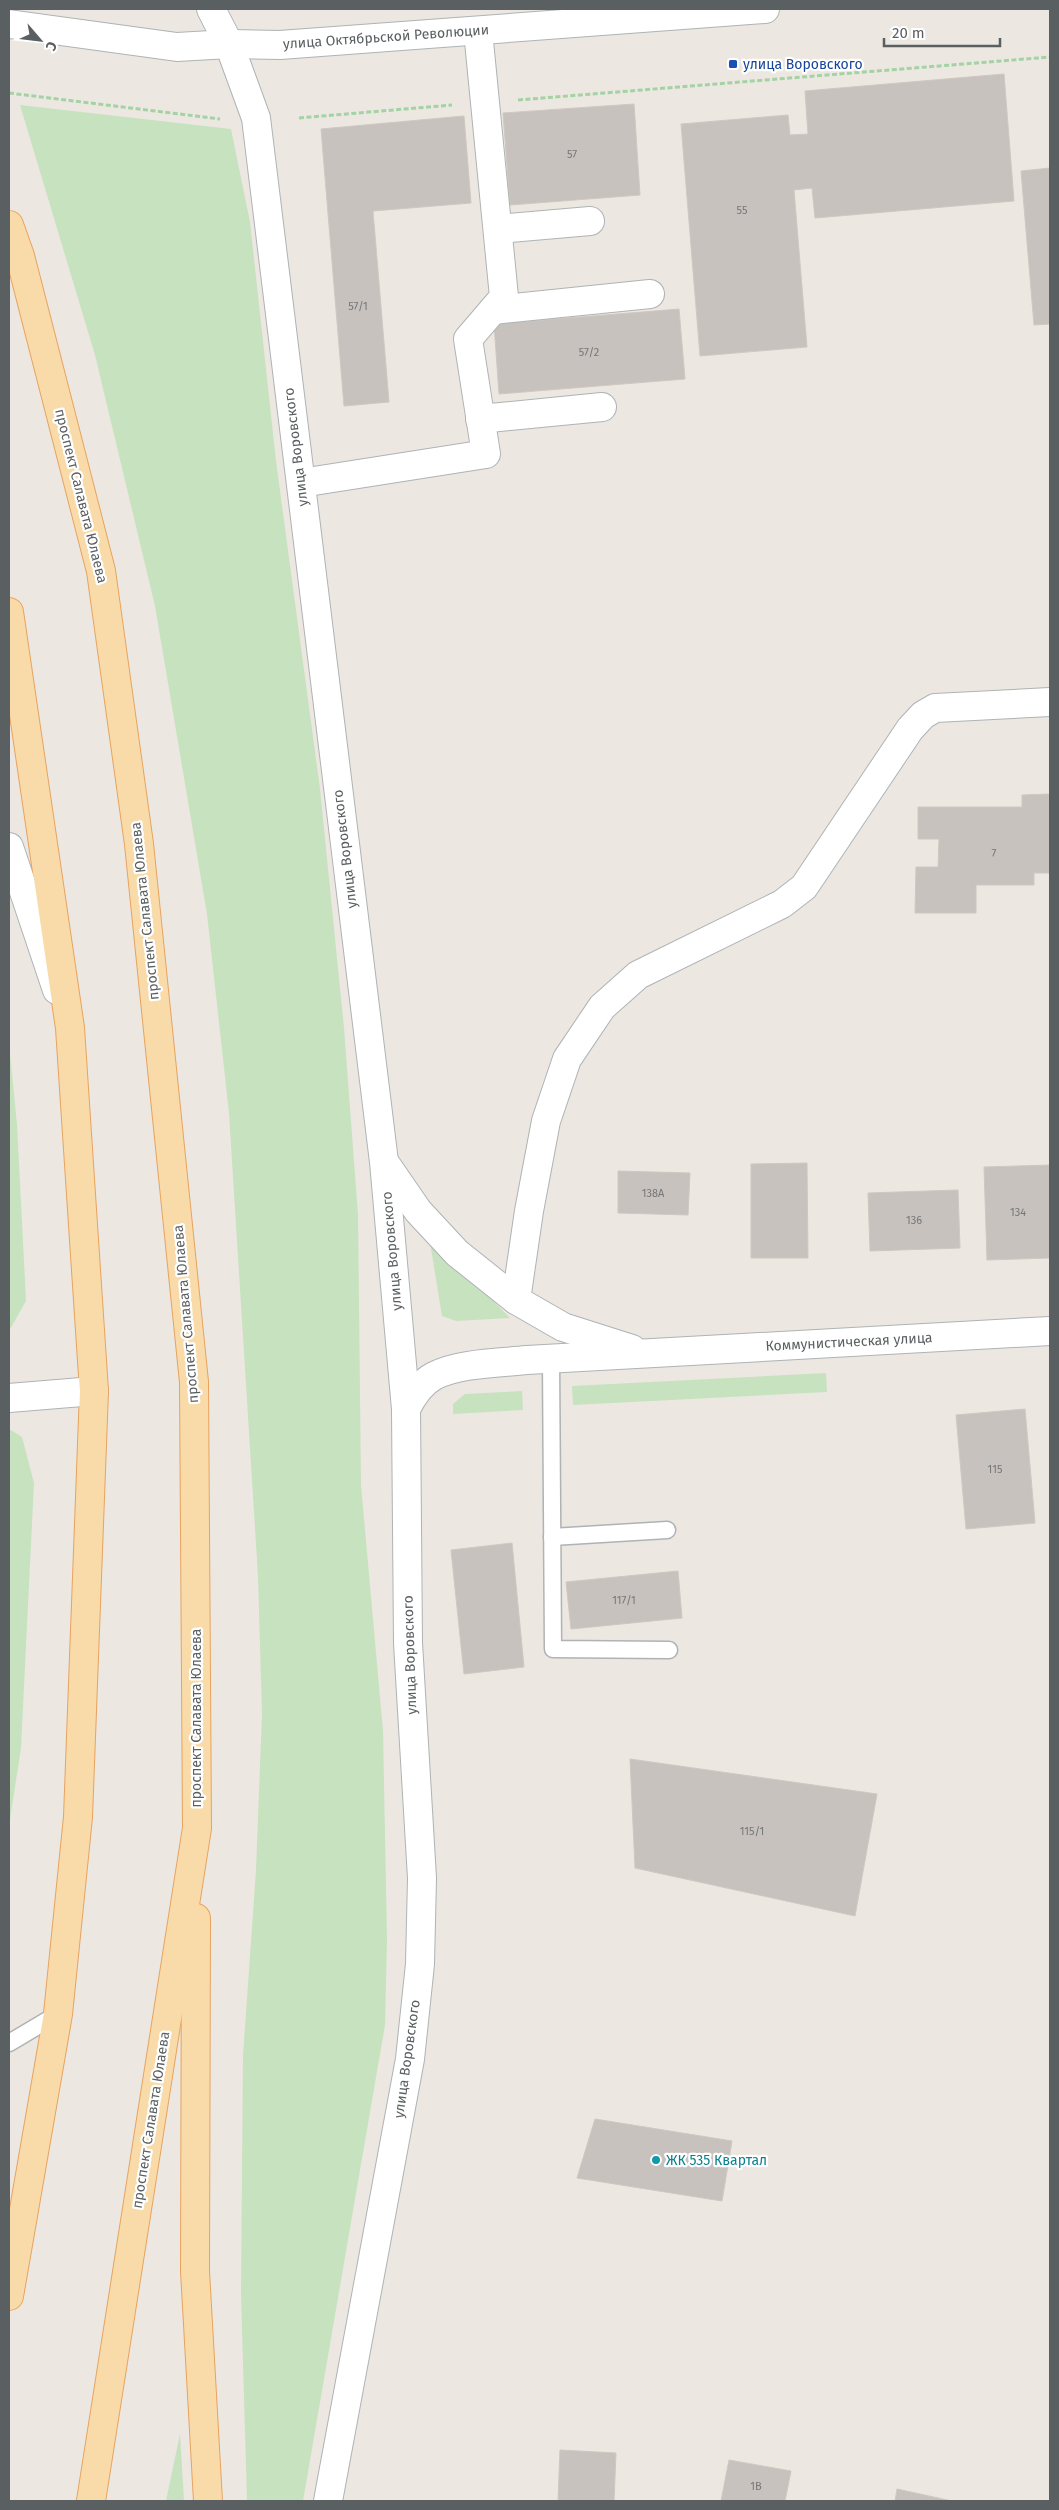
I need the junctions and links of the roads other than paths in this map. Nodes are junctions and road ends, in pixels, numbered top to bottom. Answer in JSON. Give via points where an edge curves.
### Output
{"nodes":[{"id":1,"x":211,"y":9,"type":"edge"},
{"id":2,"x":764,"y":9,"type":"edge"},
{"id":3,"x":9,"y":24,"type":"edge"},
{"id":4,"x":478,"y":30,"type":"junction"},
{"id":5,"x":229,"y":44,"type":"junction"},
{"id":6,"x":590,"y":221,"type":"dead end"},
{"id":7,"x":9,"y":225,"type":"edge"},
{"id":8,"x":498,"y":229,"type":"junction"},
{"id":9,"x":650,"y":294,"type":"dead end"},
{"id":10,"x":493,"y":310,"type":"junction"},
{"id":11,"x":602,"y":407,"type":"dead end"},
{"id":12,"x":480,"y":419,"type":"junction"},
{"id":13,"x":301,"y":483,"type":"junction"},
{"id":14,"x":9,"y":612,"type":"edge"},
{"id":15,"x":1050,"y":702,"type":"edge"},
{"id":16,"x":9,"y":848,"type":"edge"},
{"id":17,"x":70,"y":1028,"type":"junction"},
{"id":18,"x":384,"y":1162,"type":"junction"},
{"id":19,"x":516,"y":1300,"type":"junction"},
{"id":20,"x":1050,"y":1331,"type":"edge"},
{"id":21,"x":647,"y":1354,"type":"junction"},
{"id":22,"x":551,"y":1359,"type":"junction"},
{"id":23,"x":94,"y":1391,"type":"junction"},
{"id":24,"x":9,"y":1398,"type":"edge"},
{"id":25,"x":406,"y":1409,"type":"junction"},
{"id":26,"x":667,"y":1530,"type":"dead end"},
{"id":27,"x":552,"y":1537,"type":"junction"},
{"id":28,"x":670,"y":1650,"type":"dead end"},
{"id":29,"x":197,"y":1828,"type":"junction"},
{"id":30,"x":58,"y":2014,"type":"junction"},
{"id":31,"x":9,"y":2043,"type":"edge"},
{"id":32,"x":9,"y":2296,"type":"edge"},
{"id":33,"x":91,"y":2501,"type":"edge"},
{"id":34,"x":208,"y":2501,"type":"edge"},
{"id":35,"x":328,"y":2501,"type":"edge"}],
"edges":[{"from":1,"to":5,"type":"street","name":"улица Воровского"},
{"from":2,"to":4,"type":"street","name":"улица Октябрьской Революции"},
{"from":3,"to":5,"type":"street","name":"улица Октябрьской Революции","via":[[177,47]]},
{"from":4,"to":5,"type":"street","name":"улица Октябрьской Революции","via":[[289,45]]},
{"from":4,"to":8,"type":"street"},
{"from":5,"to":13,"type":"street","name":"улица Воровского","via":[[256,118]]},
{"from":6,"to":8,"type":"street"},
{"from":7,"to":29,"type":"main road","name":"проспект Салавата Юлаева","via":[[20,256],[101,571],[139,844],[194,1382]]},
{"from":8,"to":10,"type":"street","via":[[504,297]]},
{"from":9,"to":10,"type":"street"},
{"from":10,"to":12,"type":"street","via":[[468,339]]},
{"from":11,"to":12,"type":"street"},
{"from":12,"to":13,"type":"street","via":[[486,454]]},
{"from":13,"to":18,"type":"street","name":"улица Воровского"},
{"from":14,"to":17,"type":"main road"},
{"from":15,"to":19,"type":"street","via":[[935,708],[923,715],[910,729],[804,887],[782,904],[638,975],[602,1007],[567,1059],[546,1122]]},
{"from":16,"to":17,"type":"street"},
{"from":17,"to":23,"type":"main road"},
{"from":18,"to":19,"type":"street","name":"Коммунистическая улица","via":[[418,1211],[457,1253]]},
{"from":18,"to":25,"type":"street","name":"улица Воровского"},
{"from":19,"to":21,"type":"street","name":"Коммунистическая улица","via":[[563,1327]]},
{"from":20,"to":21,"type":"street","name":"Коммунистическая улица"},
{"from":21,"to":22,"type":"street","name":"Коммунистическая улица"},
{"from":22,"to":25,"type":"street","name":"Коммунистическая улица","via":[[468,1366],[433,1376],[415,1394]]},
{"from":22,"to":27,"type":"lane"},
{"from":23,"to":24,"type":"street"},
{"from":23,"to":30,"type":"main road","via":[[78,1817]]},
{"from":25,"to":35,"type":"street","name":"улица Воровского","via":[[408,1643],[422,1878],[420,1964],[410,2059]]},
{"from":26,"to":27,"type":"lane"},
{"from":27,"to":28,"type":"lane","via":[[553,1649]]},
{"from":29,"to":33,"type":"main road","name":"проспект Салавата Юлаева"},
{"from":29,"to":34,"type":"main road","via":[[195,2271]]},
{"from":30,"to":31,"type":"lane"},
{"from":30,"to":32,"type":"main road"}]}
